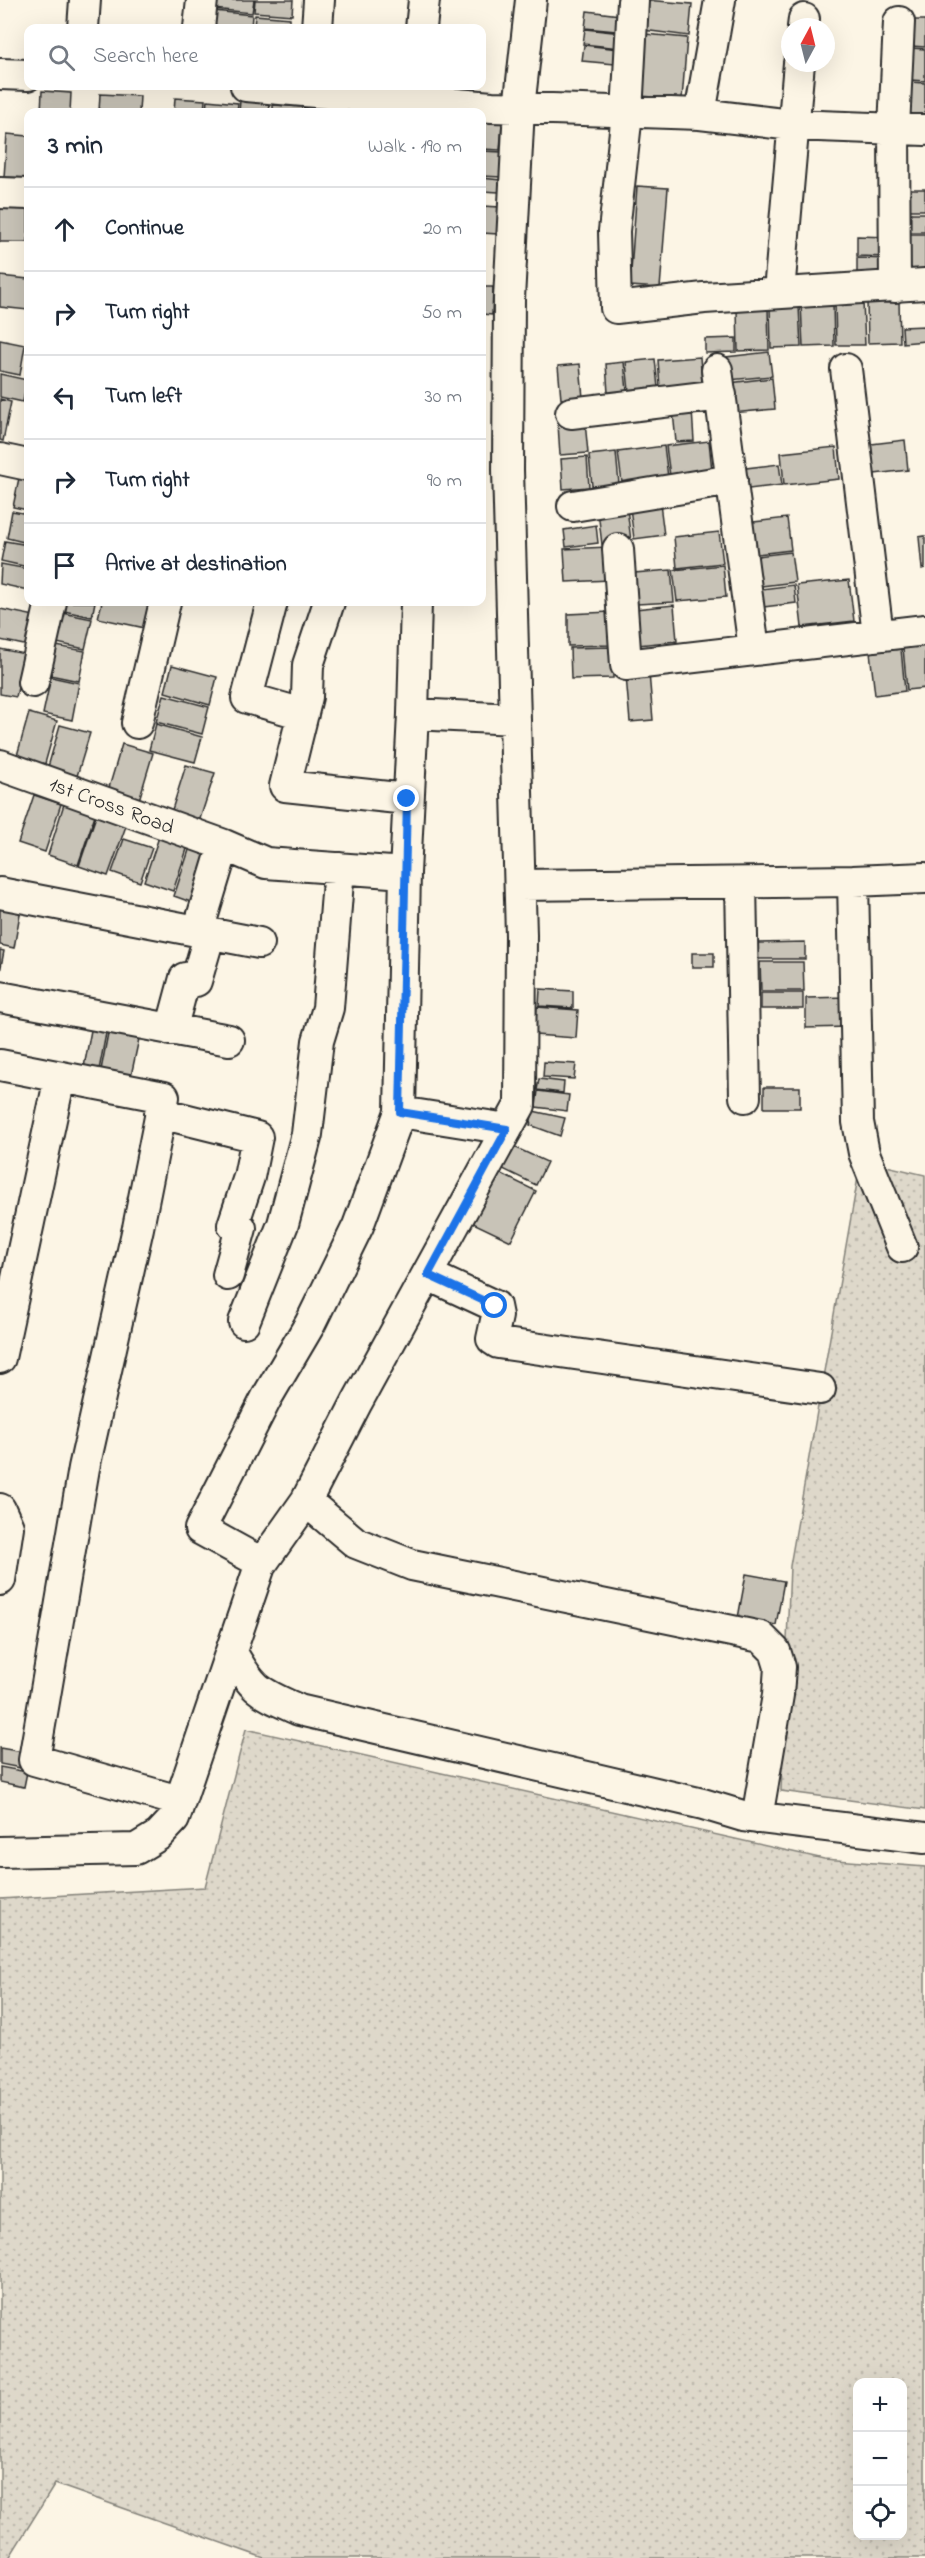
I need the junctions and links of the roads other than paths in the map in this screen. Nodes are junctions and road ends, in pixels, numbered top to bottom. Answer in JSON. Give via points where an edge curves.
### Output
{"nodes":[{"id":1,"x":85,"y":0,"type":"edge"},
{"id":2,"x":202,"y":0,"type":"edge"},
{"id":3,"x":319,"y":0,"type":"edge"},
{"id":4,"x":424,"y":0,"type":"edge"},
{"id":5,"x":531,"y":0,"type":"edge"},
{"id":6,"x":720,"y":0,"type":"edge"},
{"id":7,"x":633,"y":1,"type":"edge"},
{"id":8,"x":898,"y":22,"type":"dead end"},
{"id":9,"x":83,"y":24,"type":"edge"},
{"id":10,"x":199,"y":24,"type":"edge"},
{"id":11,"x":317,"y":24,"type":"edge"},
{"id":12,"x":421,"y":24,"type":"edge"},
{"id":13,"x":798,"y":72,"type":"edge"},
{"id":14,"x":0,"y":74,"type":"edge"},
{"id":15,"x":24,"y":75,"type":"edge"},
{"id":16,"x":364,"y":90,"type":"edge"},
{"id":17,"x":415,"y":92,"type":"edge"},
{"id":18,"x":519,"y":108,"type":"junction"},
{"id":19,"x":627,"y":113,"type":"junction"},
{"id":20,"x":700,"y":114,"type":"junction"},
{"id":21,"x":792,"y":125,"type":"junction"},
{"id":22,"x":894,"y":128,"type":"junction"},
{"id":23,"x":925,"y":130,"type":"edge"},
{"id":24,"x":0,"y":193,"type":"edge"},
{"id":25,"x":24,"y":194,"type":"edge"},
{"id":26,"x":925,"y":284,"type":"edge"},
{"id":27,"x":895,"y":287,"type":"junction"},
{"id":28,"x":779,"y":292,"type":"junction"},
{"id":29,"x":846,"y":369,"type":"dead end"},
{"id":30,"x":572,"y":413,"type":"dead end"},
{"id":31,"x":0,"y":459,"type":"edge"},
{"id":32,"x":24,"y":464,"type":"edge"},
{"id":33,"x":732,"y":480,"type":"junction"},
{"id":34,"x":573,"y":506,"type":"dead end"},
{"id":35,"x":618,"y":549,"type":"dead end"},
{"id":36,"x":50,"y":606,"type":"edge"},
{"id":37,"x":164,"y":606,"type":"edge"},
{"id":38,"x":271,"y":606,"type":"edge"},
{"id":39,"x":328,"y":606,"type":"edge"},
{"id":40,"x":416,"y":606,"type":"edge"},
{"id":41,"x":925,"y":630,"type":"edge"},
{"id":42,"x":878,"y":635,"type":"junction"},
{"id":43,"x":754,"y":649,"type":"junction"},
{"id":44,"x":33,"y":682,"type":"dead end"},
{"id":45,"x":303,"y":714,"type":"junction"},
{"id":46,"x":413,"y":714,"type":"junction"},
{"id":47,"x":515,"y":719,"type":"junction"},
{"id":48,"x":137,"y":723,"type":"dead end"},
{"id":49,"x":0,"y":765,"type":"edge"},
{"id":50,"x":407,"y":799,"type":"junction"},
{"id":51,"x":224,"y":845,"type":"junction"},
{"id":52,"x":339,"y":868,"type":"junction"},
{"id":53,"x":405,"y":873,"type":"junction"},
{"id":54,"x":925,"y":878,"type":"edge"},
{"id":55,"x":853,"y":881,"type":"junction"},
{"id":56,"x":741,"y":883,"type":"junction"},
{"id":57,"x":520,"y":885,"type":"junction"},
{"id":58,"x":0,"y":893,"type":"edge"},
{"id":59,"x":204,"y":932,"type":"junction"},
{"id":60,"x":260,"y":943,"type":"dead end"},
{"id":61,"x":0,"y":998,"type":"edge"},
{"id":62,"x":171,"y":1030,"type":"junction"},
{"id":63,"x":229,"y":1040,"type":"dead end"},
{"id":64,"x":0,"y":1065,"type":"edge"},
{"id":65,"x":60,"y":1077,"type":"junction"},
{"id":66,"x":745,"y":1097,"type":"dead end"},
{"id":67,"x":400,"y":1112,"type":"junction"},
{"id":68,"x":160,"y":1113,"type":"junction"},
{"id":69,"x":507,"y":1129,"type":"junction"},
{"id":70,"x":902,"y":1247,"type":"dead end"},
{"id":71,"x":228,"y":1275,"type":"dead end"},
{"id":72,"x":428,"y":1275,"type":"junction"},
{"id":73,"x":244,"y":1322,"type":"dead end"},
{"id":74,"x":0,"y":1358,"type":"edge"},
{"id":75,"x":820,"y":1389,"type":"dead end"},
{"id":76,"x":306,"y":1501,"type":"junction"},
{"id":77,"x":0,"y":1509,"type":"edge"},
{"id":78,"x":262,"y":1563,"type":"junction"},
{"id":79,"x":0,"y":1580,"type":"edge"},
{"id":80,"x":231,"y":1651,"type":"junction"},
{"id":81,"x":179,"y":1801,"type":"junction"},
{"id":82,"x":757,"y":1818,"type":"junction"},
{"id":83,"x":925,"y":1838,"type":"edge"},
{"id":84,"x":0,"y":1852,"type":"edge"}],
"edges":[{"from":1,"to":9,"type":"street"},
{"from":2,"to":10,"type":"street"},
{"from":3,"to":11,"type":"street"},
{"from":4,"to":12,"type":"street"},
{"from":5,"to":18,"type":"street"},
{"from":6,"to":20,"type":"street"},
{"from":7,"to":19,"type":"street"},
{"from":8,"to":22,"type":"street"},
{"from":13,"to":21,"type":"street"},
{"from":14,"to":15,"type":"street"},
{"from":16,"to":17,"type":"street"},
{"from":17,"to":18,"type":"street"},
{"from":18,"to":19,"type":"street"},
{"from":18,"to":47,"type":"street","via":[[509,298],[508,459]]},
{"from":19,"to":20,"type":"street"},
{"from":19,"to":28,"type":"street","via":[[614,231],[616,308]]},
{"from":20,"to":21,"type":"street"},
{"from":21,"to":22,"type":"street"},
{"from":21,"to":28,"type":"street"},
{"from":22,"to":23,"type":"street"},
{"from":22,"to":27,"type":"street"},
{"from":24,"to":25,"type":"street"},
{"from":26,"to":27,"type":"street"},
{"from":27,"to":28,"type":"street"},
{"from":29,"to":42,"type":"street"},
{"from":30,"to":33,"type":"street","via":[[719,382]]},
{"from":31,"to":32,"type":"street"},
{"from":33,"to":34,"type":"street"},
{"from":33,"to":43,"type":"street"},
{"from":35,"to":43,"type":"street","via":[[626,665]]},
{"from":36,"to":44,"type":"street"},
{"from":37,"to":48,"type":"street"},
{"from":38,"to":45,"type":"street","via":[[247,698]]},
{"from":39,"to":45,"type":"street","via":[[308,666]]},
{"from":40,"to":46,"type":"street"},
{"from":41,"to":42,"type":"street"},
{"from":42,"to":43,"type":"street"},
{"from":45,"to":50,"type":"street","via":[[285,786]]},
{"from":46,"to":47,"type":"street"},
{"from":46,"to":50,"type":"street"},
{"from":47,"to":57,"type":"street"},
{"from":49,"to":51,"type":"street","name":"1st Cross Road"},
{"from":50,"to":53,"type":"street"},
{"from":51,"to":52,"type":"street","name":"1st Cross Road","via":[[266,863]]},
{"from":51,"to":59,"type":"street"},
{"from":52,"to":53,"type":"street","name":"1st Cross Road"},
{"from":52,"to":73,"type":"street","via":[[328,1008],[318,1041],[307,1134],[283,1224]]},
{"from":53,"to":67,"type":"street"},
{"from":54,"to":55,"type":"street"},
{"from":55,"to":56,"type":"street"},
{"from":55,"to":70,"type":"street","via":[[858,1122],[864,1153]]},
{"from":56,"to":57,"type":"street"},
{"from":56,"to":66,"type":"street"},
{"from":57,"to":69,"type":"street","via":[[520,1105]]},
{"from":58,"to":59,"type":"street"},
{"from":59,"to":60,"type":"street"},
{"from":59,"to":62,"type":"street","via":[[196,981],[185,978]]},
{"from":61,"to":62,"type":"street"},
{"from":62,"to":63,"type":"street"},
{"from":64,"to":65,"type":"street"},
{"from":65,"to":68,"type":"street","via":[[164,1096]]},
{"from":65,"to":74,"type":"street"},
{"from":67,"to":69,"type":"street"},
{"from":67,"to":78,"type":"street","via":[[358,1226],[200,1529]]},
{"from":68,"to":71,"type":"street","via":[[257,1137],[233,1225],[241,1228]]},
{"from":68,"to":81,"type":"street","via":[[84,1468],[34,1760]]},
{"from":69,"to":72,"type":"street"},
{"from":72,"to":75,"type":"street","via":[[495,1306],[492,1339],[498,1343]]},
{"from":72,"to":76,"type":"street"},
{"from":76,"to":78,"type":"street"},
{"from":76,"to":82,"type":"street","via":[[356,1543],[411,1565],[761,1637],[775,1650],[780,1667]]},
{"from":77,"to":79,"type":"street","via":[[8,1527]]},
{"from":78,"to":80,"type":"street"},
{"from":80,"to":81,"type":"street"},
{"from":80,"to":82,"type":"street","via":[[246,1679],[263,1694],[299,1710]]},
{"from":81,"to":84,"type":"street","via":[[167,1827],[136,1850]]},
{"from":82,"to":83,"type":"street"}]}
